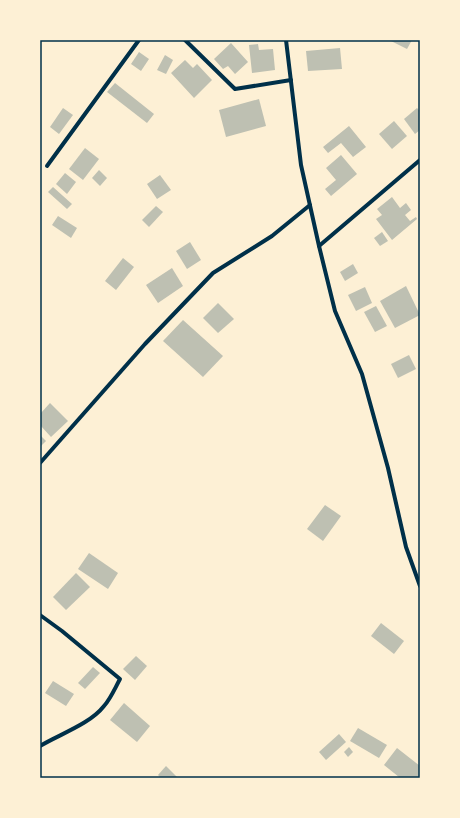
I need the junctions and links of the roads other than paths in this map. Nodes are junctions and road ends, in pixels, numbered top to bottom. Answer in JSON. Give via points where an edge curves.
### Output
{"nodes":[{"id":1,"x":139,"y":40,"type":"edge"},
{"id":2,"x":185,"y":40,"type":"edge"},
{"id":3,"x":286,"y":40,"type":"edge"},
{"id":4,"x":291,"y":80,"type":"junction"},
{"id":5,"x":420,"y":160,"type":"edge"},
{"id":6,"x":47,"y":166,"type":"dead end"},
{"id":7,"x":310,"y":205,"type":"junction"},
{"id":8,"x":319,"y":246,"type":"junction"},
{"id":9,"x":40,"y":463,"type":"edge"},
{"id":10,"x":420,"y":586,"type":"edge"},
{"id":11,"x":40,"y":615,"type":"edge"},
{"id":12,"x":40,"y":746,"type":"edge"}],
"edges":[{"from":1,"to":6,"type":"street"},
{"from":2,"to":4,"type":"street","via":[[235,89]]},
{"from":3,"to":4,"type":"street"},
{"from":4,"to":7,"type":"street","via":[[301,165]]},
{"from":5,"to":8,"type":"street"},
{"from":7,"to":8,"type":"street"},
{"from":7,"to":9,"type":"street","via":[[272,236],[213,273],[145,344]]},
{"from":8,"to":10,"type":"street","via":[[335,311],[362,374],[388,468],[406,547]]},
{"from":11,"to":12,"type":"street","via":[[120,679],[104,706],[87,721]]}]}
